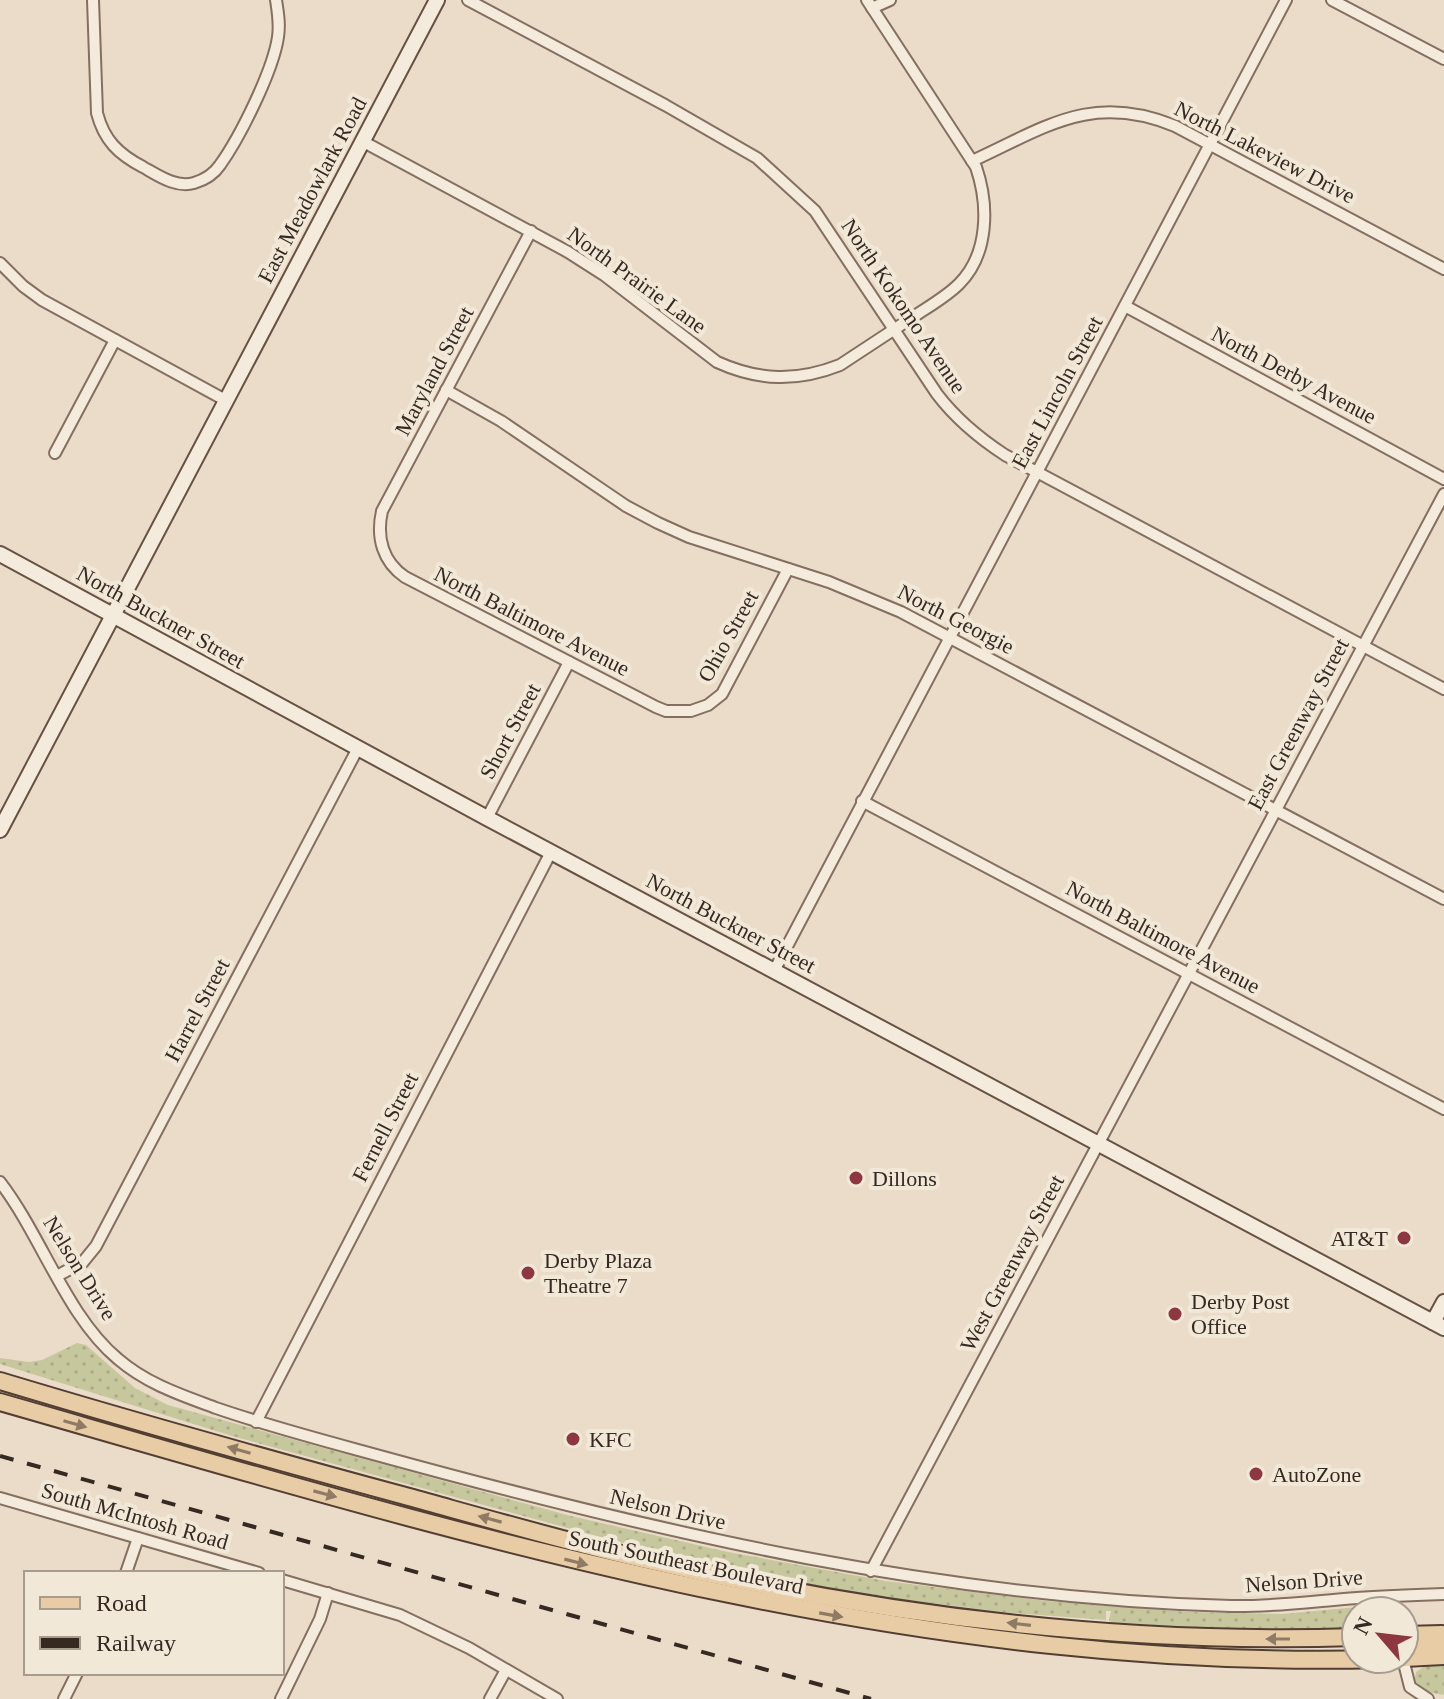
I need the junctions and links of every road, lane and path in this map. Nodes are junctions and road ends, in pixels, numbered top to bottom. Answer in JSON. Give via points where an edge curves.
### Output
{"nodes":[{"id":1,"x":93,"y":0,"type":"edge"},
{"id":2,"x":276,"y":0,"type":"edge"},
{"id":3,"x":437,"y":0,"type":"edge"},
{"id":4,"x":468,"y":0,"type":"edge"},
{"id":5,"x":890,"y":0,"type":"edge"},
{"id":6,"x":1286,"y":0,"type":"edge"},
{"id":7,"x":1332,"y":0,"type":"edge"},
{"id":8,"x":869,"y":4,"type":"edge"},
{"id":9,"x":1444,"y":59,"type":"edge"},
{"id":10,"x":362,"y":141,"type":"junction"},
{"id":11,"x":1210,"y":144,"type":"junction"},
{"id":12,"x":972,"y":161,"type":"junction"},
{"id":13,"x":531,"y":231,"type":"junction"},
{"id":14,"x":0,"y":263,"type":"edge"},
{"id":15,"x":1444,"y":269,"type":"edge"},
{"id":16,"x":1125,"y":306,"type":"junction"},
{"id":17,"x":894,"y":329,"type":"junction"},
{"id":18,"x":115,"y":340,"type":"junction"},
{"id":19,"x":446,"y":390,"type":"junction"},
{"id":20,"x":227,"y":401,"type":"junction"},
{"id":21,"x":55,"y":453,"type":"dead end"},
{"id":22,"x":1037,"y":472,"type":"junction"},
{"id":23,"x":1444,"y":479,"type":"edge"},
{"id":24,"x":1444,"y":494,"type":"edge"},
{"id":25,"x":379,"y":533,"type":"joint"},
{"id":26,"x":0,"y":554,"type":"edge"},
{"id":27,"x":788,"y":569,"type":"junction"},
{"id":28,"x":114,"y":617,"type":"junction"},
{"id":29,"x":950,"y":638,"type":"junction"},
{"id":30,"x":1362,"y":646,"type":"junction"},
{"id":31,"x":569,"y":662,"type":"junction"},
{"id":32,"x":1444,"y":689,"type":"edge"},
{"id":33,"x":691,"y":711,"type":"joint"},
{"id":34,"x":358,"y":748,"type":"junction"},
{"id":35,"x":862,"y":801,"type":"junction"},
{"id":36,"x":1275,"y":810,"type":"junction"},
{"id":37,"x":487,"y":818,"type":"junction"},
{"id":38,"x":0,"y":830,"type":"edge"},
{"id":39,"x":551,"y":852,"type":"junction"},
{"id":40,"x":1444,"y":899,"type":"edge"},
{"id":41,"x":774,"y":971,"type":"junction"},
{"id":42,"x":1188,"y":973,"type":"junction"},
{"id":43,"x":1444,"y":1109,"type":"edge"},
{"id":44,"x":1098,"y":1144,"type":"junction"},
{"id":45,"x":0,"y":1182,"type":"edge"},
{"id":46,"x":57,"y":1276,"type":"junction"},
{"id":47,"x":1444,"y":1302,"type":"edge"},
{"id":48,"x":1439,"y":1325,"type":"edge"},
{"id":49,"x":0,"y":1381,"type":"edge"},
{"id":50,"x":0,"y":1402,"type":"edge"},
{"id":51,"x":256,"y":1422,"type":"junction"},
{"id":52,"x":0,"y":1498,"type":"edge"},
{"id":53,"x":138,"y":1538,"type":"junction"},
{"id":54,"x":127,"y":1571,"type":"edge"},
{"id":55,"x":252,"y":1571,"type":"edge"},
{"id":56,"x":871,"y":1571,"type":"junction"},
{"id":57,"x":284,"y":1581,"type":"edge"},
{"id":58,"x":328,"y":1593,"type":"junction"},
{"id":59,"x":1444,"y":1594,"type":"edge"},
{"id":60,"x":1420,"y":1595,"type":"edge"},
{"id":61,"x":1340,"y":1601,"type":"edge"},
{"id":62,"x":1444,"y":1634,"type":"edge"},
{"id":63,"x":1420,"y":1635,"type":"edge"},
{"id":64,"x":1340,"y":1637,"type":"edge"},
{"id":65,"x":1444,"y":1644,"type":"edge"},
{"id":66,"x":1420,"y":1646,"type":"edge"},
{"id":67,"x":1340,"y":1648,"type":"edge"},
{"id":68,"x":1444,"y":1656,"type":"edge"},
{"id":69,"x":1420,"y":1657,"type":"edge"},
{"id":70,"x":1320,"y":1660,"type":"junction"},
{"id":71,"x":1340,"y":1660,"type":"edge"},
{"id":72,"x":506,"y":1670,"type":"junction"},
{"id":73,"x":76,"y":1675,"type":"edge"},
{"id":74,"x":1408,"y":1675,"type":"edge"},
{"id":75,"x":64,"y":1699,"type":"edge"},
{"id":76,"x":281,"y":1699,"type":"edge"},
{"id":77,"x":490,"y":1699,"type":"edge"},
{"id":78,"x":557,"y":1699,"type":"edge"},
{"id":79,"x":1428,"y":1699,"type":"edge"}],
"edges":[{"from":1,"to":2,"type":"street","via":[[97,113],[107,139],[124,157],[184,184],[204,179],[220,165],[256,100],[278,38]]},
{"from":3,"to":10,"type":"main road","name":"East Meadowlark Road"},
{"from":4,"to":17,"type":"street","name":"North Kokomo Avenue","via":[[757,158],[815,211]]},
{"from":5,"to":8,"type":"street"},
{"from":6,"to":11,"type":"street","name":"East Lincoln Street"},
{"from":7,"to":9,"type":"street"},
{"from":8,"to":12,"type":"street","name":"North Prairie Lane"},
{"from":10,"to":13,"type":"street","name":"North Prairie Lane"},
{"from":10,"to":20,"type":"main road","name":"East Meadowlark Road"},
{"from":11,"to":12,"type":"street","name":"North Lakeview Drive","via":[[1154,117],[1092,111]]},
{"from":11,"to":15,"type":"street","name":"North Lakeview Drive"},
{"from":11,"to":16,"type":"street","name":"East Lincoln Street"},
{"from":12,"to":17,"type":"street","name":"North Prairie Lane","via":[[984,207],[978,254],[952,291]]},
{"from":13,"to":17,"type":"street","name":"North Prairie Lane","via":[[604,275],[717,362],[747,374],[785,379],[820,373]]},
{"from":13,"to":19,"type":"street","name":"Maryland Street"},
{"from":14,"to":18,"type":"street","via":[[42,300]]},
{"from":16,"to":22,"type":"street","name":"East Lincoln Street"},
{"from":16,"to":23,"type":"street","name":"North Derby Avenue"},
{"from":17,"to":22,"type":"street","name":"North Kokomo Avenue","via":[[953,413],[985,441]]},
{"from":18,"to":20,"type":"street"},
{"from":18,"to":21,"type":"street"},
{"from":19,"to":25,"type":"street","name":"Maryland Street","via":[[382,511]]},
{"from":19,"to":27,"type":"street","name":"North Georgie","via":[[655,522]]},
{"from":20,"to":28,"type":"main road","name":"East Meadowlark Road"},
{"from":22,"to":29,"type":"street","name":"East Lincoln Street"},
{"from":22,"to":30,"type":"street","name":"North Kokomo Avenue"},
{"from":24,"to":30,"type":"street","name":"East Greenway Street"},
{"from":25,"to":31,"type":"street","name":"North Baltimore Avenue","via":[[388,561],[405,577]]},
{"from":26,"to":28,"type":"main road","name":"North Buckner Street"},
{"from":27,"to":29,"type":"street","name":"North Georgie","via":[[867,597]]},
{"from":27,"to":33,"type":"street","name":"Ohio Street","via":[[722,694]]},
{"from":28,"to":34,"type":"main road","name":"North Buckner Street"},
{"from":28,"to":38,"type":"main road","name":"East Meadowlark Road"},
{"from":29,"to":35,"type":"street","name":"East Lincoln Street"},
{"from":29,"to":36,"type":"street","name":"North Georgie"},
{"from":30,"to":32,"type":"street","name":"North Kokomo Avenue"},
{"from":30,"to":36,"type":"street","name":"East Greenway Street"},
{"from":31,"to":33,"type":"street","name":"North Baltimore Avenue","via":[[656,707]]},
{"from":31,"to":37,"type":"street","name":"Short Street"},
{"from":34,"to":37,"type":"main road","name":"North Buckner Street"},
{"from":34,"to":46,"type":"street","name":"Harrel Street","via":[[96,1246],[83,1262]]},
{"from":35,"to":41,"type":"street","name":"East Lincoln Street"},
{"from":35,"to":42,"type":"street","name":"North Baltimore Avenue"},
{"from":36,"to":40,"type":"street","name":"North Georgie"},
{"from":36,"to":42,"type":"street","name":"East Greenway Street"},
{"from":37,"to":39,"type":"main road","name":"North Buckner Street"},
{"from":39,"to":41,"type":"main road","name":"North Buckner Street"},
{"from":39,"to":51,"type":"street","name":"Fernell Street"},
{"from":41,"to":44,"type":"main road","name":"North Buckner Street"},
{"from":42,"to":43,"type":"street","name":"North Baltimore Avenue"},
{"from":42,"to":44,"type":"street","name":"West Greenway Street"},
{"from":44,"to":48,"type":"main road","name":"North Buckner Street"},
{"from":44,"to":56,"type":"street","name":"West Greenway Street"},
{"from":45,"to":46,"type":"street","name":"Nelson Drive"},
{"from":46,"to":51,"type":"street","name":"Nelson Drive","via":[[116,1358],[160,1388]]},
{"from":47,"to":48,"type":"main road"},
{"from":64,"to":49,"type":"main road","name":"South Southeast Boulevard","one_way":true,"via":[[1208,1639],[1061,1630],[743,1580],[497,1521]]},
{"from":50,"to":70,"type":"main road","name":"South Southeast Boulevard","one_way":true,"via":[[522,1548],[757,1602],[1059,1647]]},
{"from":51,"to":56,"type":"street","name":"Nelson Drive","via":[[662,1530]]},
{"from":52,"to":53,"type":"street","name":"South McIntosh Road"},
{"from":53,"to":54,"type":"street"},
{"from":53,"to":55,"type":"street","name":"South McIntosh Road"},
{"from":56,"to":61,"type":"street","name":"Nelson Drive","via":[[1025,1592],[1167,1603]]},
{"from":57,"to":58,"type":"street"},
{"from":58,"to":72,"type":"street","via":[[400,1615]]},
{"from":58,"to":76,"type":"street"},
{"from":59,"to":60,"type":"street","name":"Nelson Drive"},
{"from":62,"to":63,"type":"main road"},
{"from":65,"to":66,"type":"main road"},
{"from":67,"to":70,"type":"main road"},
{"from":68,"to":69,"type":"main road"},
{"from":70,"to":71,"type":"main road","name":"South Southeast Boulevard"},
{"from":72,"to":77,"type":"street"},
{"from":72,"to":78,"type":"street"},
{"from":73,"to":75,"type":"street"},
{"from":74,"to":79,"type":"street","via":[[1410,1687]]}]}
